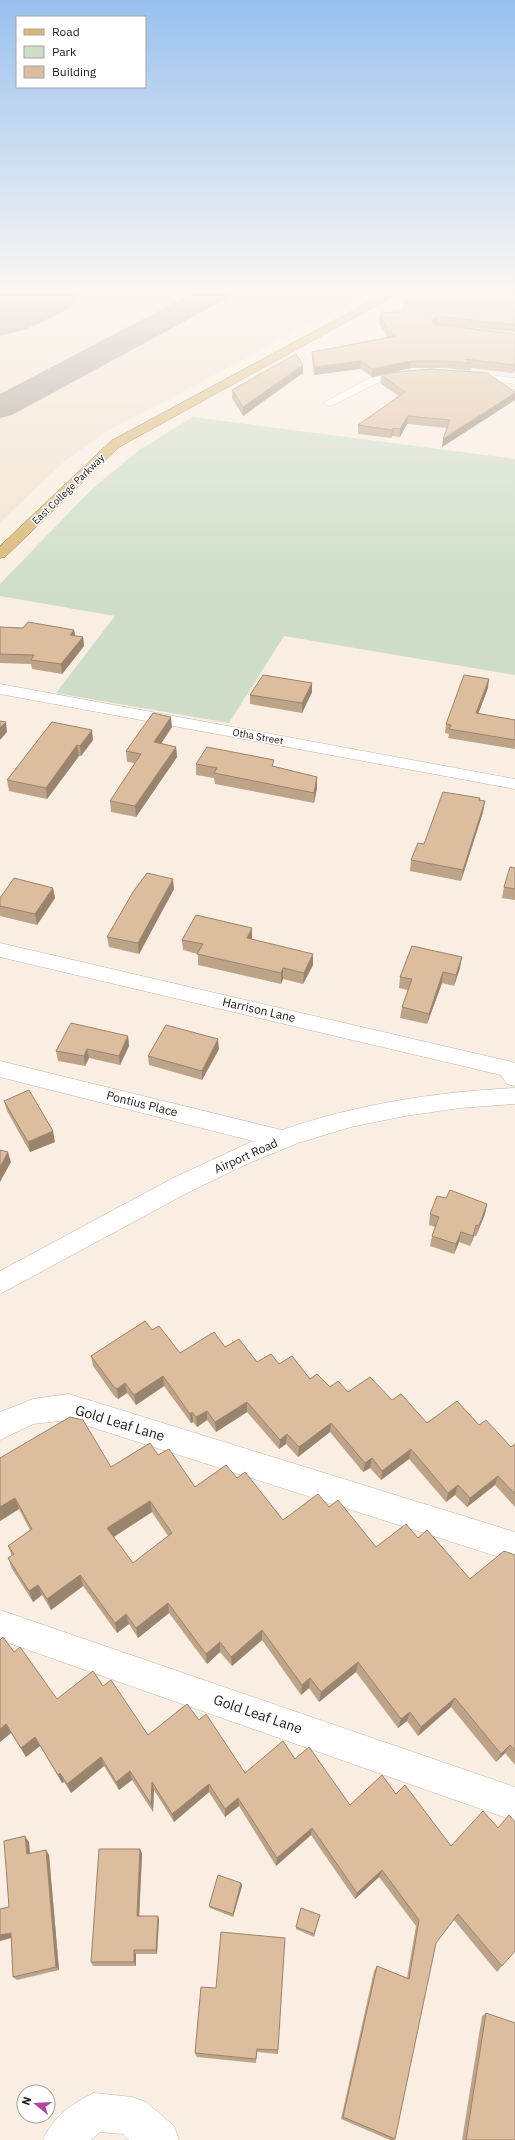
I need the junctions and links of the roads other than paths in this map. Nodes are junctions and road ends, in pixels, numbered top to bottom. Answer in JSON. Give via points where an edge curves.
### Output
{"nodes":[{"id":1,"x":209,"y":393,"type":"edge"},
{"id":2,"x":349,"y":393,"type":"edge"},
{"id":3,"x":329,"y":403,"type":"dead end"},
{"id":4,"x":0,"y":554,"type":"edge"},
{"id":5,"x":0,"y":689,"type":"edge"},
{"id":6,"x":515,"y":784,"type":"edge"},
{"id":7,"x":0,"y":950,"type":"edge"},
{"id":8,"x":0,"y":1069,"type":"edge"},
{"id":9,"x":515,"y":1078,"type":"edge"},
{"id":10,"x":515,"y":1096,"type":"edge"},
{"id":11,"x":284,"y":1140,"type":"junction"},
{"id":12,"x":0,"y":1283,"type":"edge"},
{"id":13,"x":0,"y":1427,"type":"edge"},
{"id":14,"x":515,"y":1547,"type":"edge"},
{"id":15,"x":0,"y":1625,"type":"edge"},
{"id":16,"x":515,"y":1804,"type":"edge"},
{"id":17,"x":62,"y":2140,"type":"edge"},
{"id":18,"x":160,"y":2140,"type":"edge"}],
"edges":[{"from":1,"to":4,"type":"main road","name":"East College Parkway","via":[[115,444]]},
{"from":2,"to":3,"type":"street"},
{"from":5,"to":6,"type":"street","name":"Otha Street"},
{"from":7,"to":9,"type":"street","name":"Harrison Lane","via":[[508,1069]]},
{"from":8,"to":11,"type":"street","name":"Pontius Place"},
{"from":10,"to":11,"type":"street","name":"Airport Road","via":[[482,1097],[394,1108],[351,1118]]},
{"from":11,"to":12,"type":"street","name":"Airport Road","via":[[229,1161],[181,1185]]},
{"from":13,"to":14,"type":"street","name":"Gold Leaf Lane","via":[[38,1409],[69,1407]]},
{"from":15,"to":16,"type":"street","name":"Gold Leaf Lane"},
{"from":17,"to":18,"type":"street","via":[[94,2112],[132,2116]]}]}
